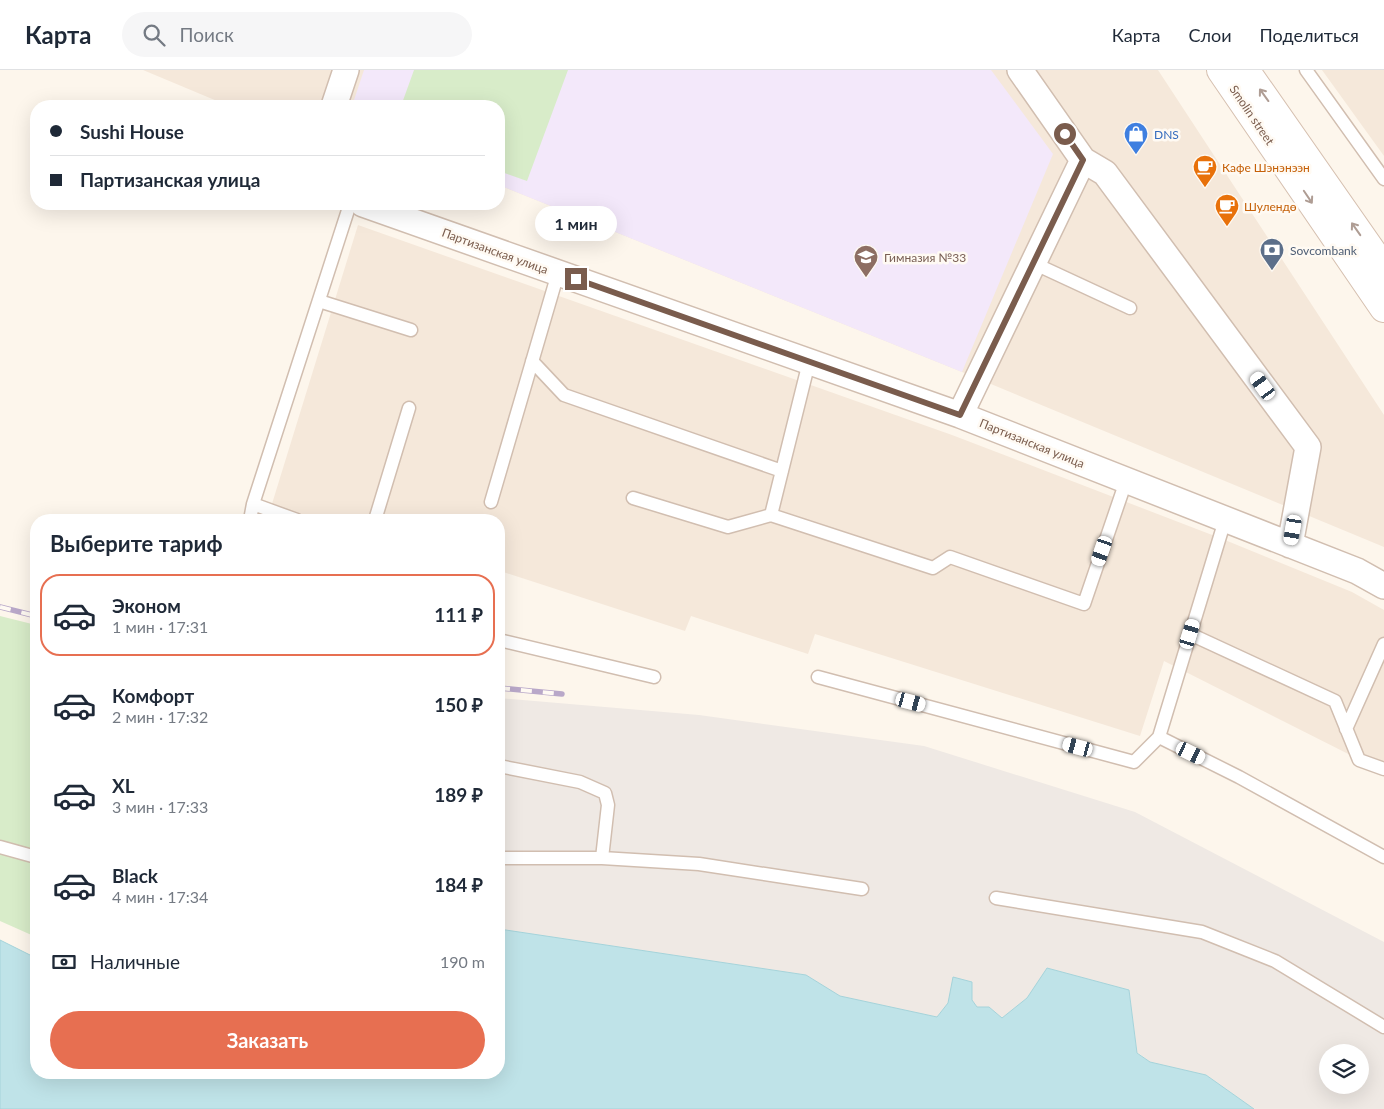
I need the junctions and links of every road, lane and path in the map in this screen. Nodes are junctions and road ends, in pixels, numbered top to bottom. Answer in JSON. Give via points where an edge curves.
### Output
{"nodes":[{"id":1,"x":346,"y":70,"type":"edge"},
{"id":2,"x":1020,"y":70,"type":"edge"},
{"id":3,"x":1221,"y":70,"type":"edge"},
{"id":4,"x":1246,"y":70,"type":"edge"},
{"id":5,"x":1306,"y":70,"type":"edge"},
{"id":6,"x":336,"y":100,"type":"edge"},
{"id":7,"x":1083,"y":160,"type":"junction"},
{"id":8,"x":1384,"y":179,"type":"edge"},
{"id":9,"x":348,"y":210,"type":"edge"},
{"id":10,"x":380,"y":210,"type":"edge"},
{"id":11,"x":1033,"y":263,"type":"junction"},
{"id":12,"x":1384,"y":269,"type":"edge"},
{"id":13,"x":558,"y":273,"type":"junction"},
{"id":14,"x":319,"y":301,"type":"junction"},
{"id":15,"x":1130,"y":308,"type":"dead end"},
{"id":16,"x":1384,"y":308,"type":"edge"},
{"id":17,"x":411,"y":330,"type":"dead end"},
{"id":18,"x":532,"y":362,"type":"junction"},
{"id":19,"x":809,"y":362,"type":"junction"},
{"id":20,"x":409,"y":408,"type":"dead end"},
{"id":21,"x":960,"y":415,"type":"junction"},
{"id":22,"x":782,"y":471,"type":"junction"},
{"id":23,"x":1126,"y":481,"type":"junction"},
{"id":24,"x":633,"y":498,"type":"dead end"},
{"id":25,"x":491,"y":502,"type":"dead end"},
{"id":26,"x":253,"y":504,"type":"junction"},
{"id":27,"x":251,"y":514,"type":"edge"},
{"id":28,"x":280,"y":514,"type":"edge"},
{"id":29,"x":377,"y":514,"type":"edge"},
{"id":30,"x":771,"y":515,"type":"junction"},
{"id":31,"x":1225,"y":520,"type":"junction"},
{"id":32,"x":1290,"y":545,"type":"junction"},
{"id":33,"x":1384,"y":586,"type":"edge"},
{"id":34,"x":1190,"y":634,"type":"junction"},
{"id":35,"x":505,"y":641,"type":"edge"},
{"id":36,"x":1384,"y":644,"type":"edge"},
{"id":37,"x":654,"y":677,"type":"dead end"},
{"id":38,"x":818,"y":677,"type":"dead end"},
{"id":39,"x":1346,"y":728,"type":"junction"},
{"id":40,"x":1159,"y":737,"type":"junction"},
{"id":41,"x":505,"y":767,"type":"edge"},
{"id":42,"x":1384,"y":769,"type":"edge"},
{"id":43,"x":0,"y":847,"type":"edge"},
{"id":44,"x":30,"y":855,"type":"edge"},
{"id":45,"x":1384,"y":857,"type":"edge"},
{"id":46,"x":505,"y":858,"type":"edge"},
{"id":47,"x":602,"y":858,"type":"junction"},
{"id":48,"x":862,"y":890,"type":"dead end"},
{"id":49,"x":996,"y":898,"type":"dead end"},
{"id":50,"x":1384,"y":1027,"type":"edge"}],
"edges":[{"from":1,"to":6,"type":"street"},
{"from":2,"to":7,"type":"street"},
{"from":3,"to":16,"type":"main road","name":"Smolin street","one_way":true},
{"from":12,"to":4,"type":"main road","one_way":true},
{"from":5,"to":8,"type":"lane"},
{"from":7,"to":11,"type":"street"},
{"from":7,"to":32,"type":"street","via":[[1105,173],[1308,447]]},
{"from":9,"to":14,"type":"lane"},
{"from":10,"to":13,"type":"street","name":"Партизанская улица"},
{"from":11,"to":15,"type":"lane"},
{"from":11,"to":21,"type":"street"},
{"from":13,"to":18,"type":"lane"},
{"from":13,"to":19,"type":"street","name":"Партизанская улица"},
{"from":14,"to":17,"type":"lane"},
{"from":14,"to":26,"type":"lane"},
{"from":18,"to":22,"type":"lane","via":[[564,395]]},
{"from":18,"to":25,"type":"lane"},
{"from":19,"to":21,"type":"street","name":"Партизанская улица"},
{"from":19,"to":22,"type":"lane"},
{"from":20,"to":29,"type":"lane"},
{"from":21,"to":23,"type":"street","name":"Партизанская улица"},
{"from":22,"to":30,"type":"lane"},
{"from":23,"to":30,"type":"lane","via":[[1084,604],[950,557],[933,568]]},
{"from":23,"to":31,"type":"street","name":"Партизанская улица"},
{"from":24,"to":30,"type":"lane","via":[[728,527]]},
{"from":26,"to":27,"type":"lane"},
{"from":26,"to":28,"type":"lane"},
{"from":31,"to":32,"type":"street","name":"Партизанская улица"},
{"from":31,"to":34,"type":"lane"},
{"from":32,"to":33,"type":"street","name":"Партизанская улица","via":[[1357,571]]},
{"from":34,"to":39,"type":"lane","via":[[1335,701]]},
{"from":34,"to":40,"type":"lane"},
{"from":35,"to":37,"type":"lane"},
{"from":36,"to":39,"type":"lane"},
{"from":38,"to":40,"type":"lane","via":[[1134,762]]},
{"from":39,"to":42,"type":"lane","via":[[1359,760]]},
{"from":40,"to":45,"type":"lane"},
{"from":41,"to":47,"type":"lane","via":[[580,782],[605,793],[608,805]]},
{"from":43,"to":44,"type":"lane"},
{"from":46,"to":47,"type":"lane"},
{"from":47,"to":48,"type":"lane","via":[[699,864]]},
{"from":49,"to":50,"type":"lane","via":[[1202,932],[1275,961]]}]}
